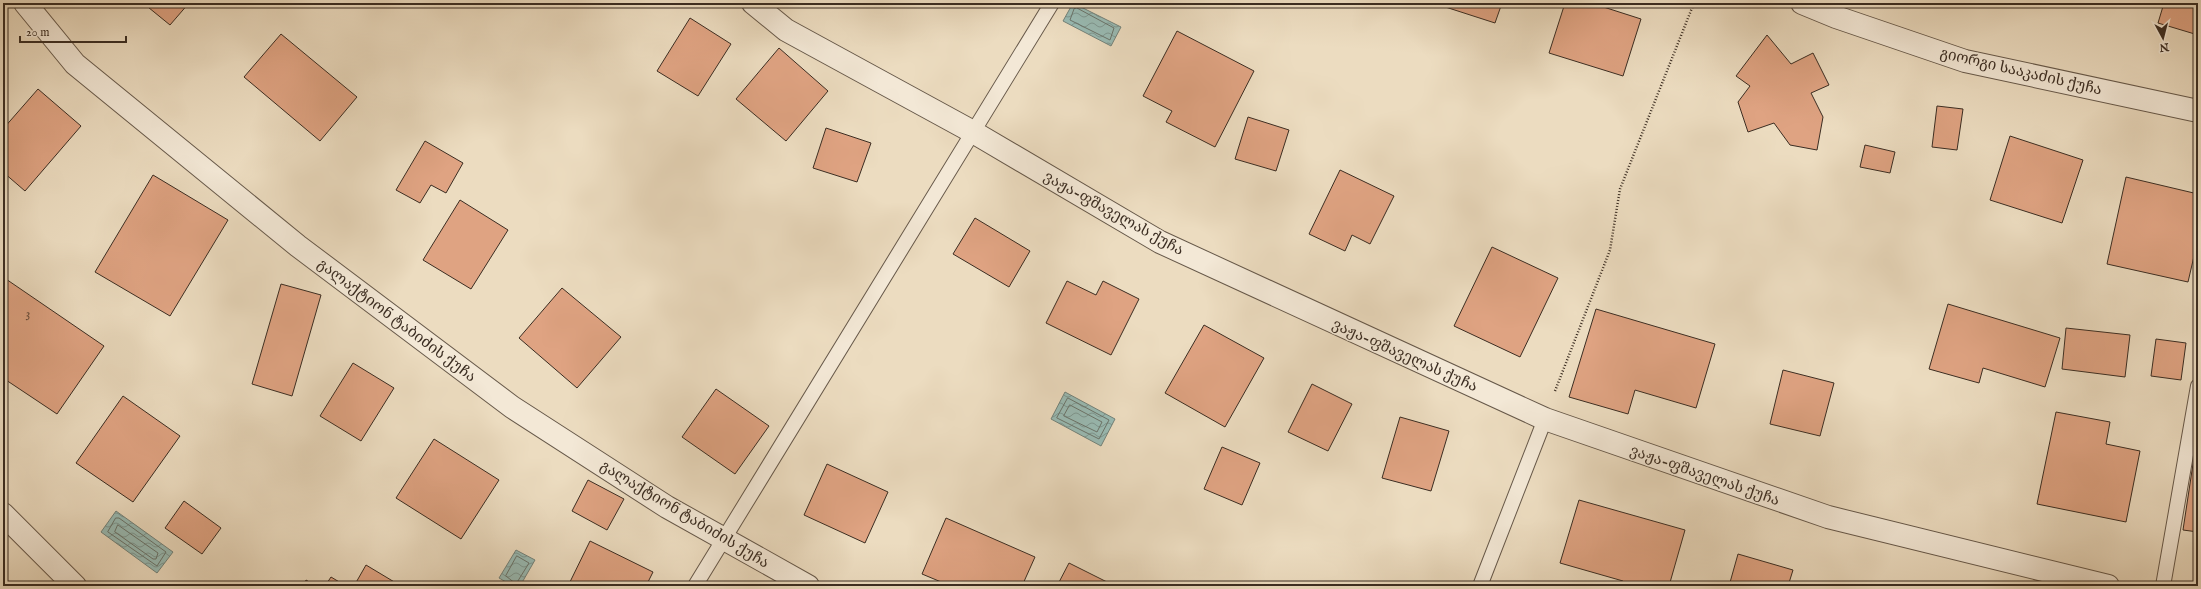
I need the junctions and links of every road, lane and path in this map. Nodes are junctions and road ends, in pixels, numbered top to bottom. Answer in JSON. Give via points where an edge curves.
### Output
{"nodes":[{"id":1,"x":25,"y":3,"type":"edge"},
{"id":2,"x":753,"y":3,"type":"edge"},
{"id":3,"x":1052,"y":3,"type":"edge"},
{"id":4,"x":1694,"y":3,"type":"edge"},
{"id":5,"x":1802,"y":3,"type":"edge"},
{"id":6,"x":2198,"y":111,"type":"edge"},
{"id":7,"x":973,"y":132,"type":"junction"},
{"id":8,"x":2198,"y":386,"type":"edge"},
{"id":9,"x":1545,"y":419,"type":"junction"},
{"id":10,"x":3,"y":514,"type":"edge"},
{"id":11,"x":723,"y":539,"type":"junction"},
{"id":12,"x":75,"y":586,"type":"edge"},
{"id":13,"x":695,"y":586,"type":"edge"},
{"id":14,"x":808,"y":586,"type":"edge"},
{"id":15,"x":1480,"y":586,"type":"edge"},
{"id":16,"x":2108,"y":586,"type":"edge"},
{"id":17,"x":2163,"y":586,"type":"edge"}],
"edges":[{"from":1,"to":11,"type":"street","name":"გალაქტიონ ტაბიძის ქუჩა","via":[[75,64],[298,246],[512,407],[667,508]]},
{"from":2,"to":7,"type":"street","name":"ვაჟა-ფშაველას ქუჩა","via":[[786,30]]},
{"from":3,"to":7,"type":"lane"},
{"from":4,"to":9,"type":"path","via":[[1620,189],[1610,250]]},
{"from":5,"to":6,"type":"street","name":"გიორგი სააკაძის ქუჩა","via":[[1965,61]]},
{"from":7,"to":9,"type":"street","name":"ვაჟა-ფშაველას ქუჩა","via":[[1160,242]]},
{"from":7,"to":11,"type":"lane"},
{"from":8,"to":17,"type":"lane"},
{"from":9,"to":15,"type":"lane"},
{"from":9,"to":16,"type":"street","name":"ვაჟა-ფშაველას ქუჩა","via":[[1828,518]]},
{"from":10,"to":12,"type":"street"},
{"from":11,"to":13,"type":"lane"},
{"from":11,"to":14,"type":"street","name":"გალაქტიონ ტაბიძის ქუჩა"}]}
